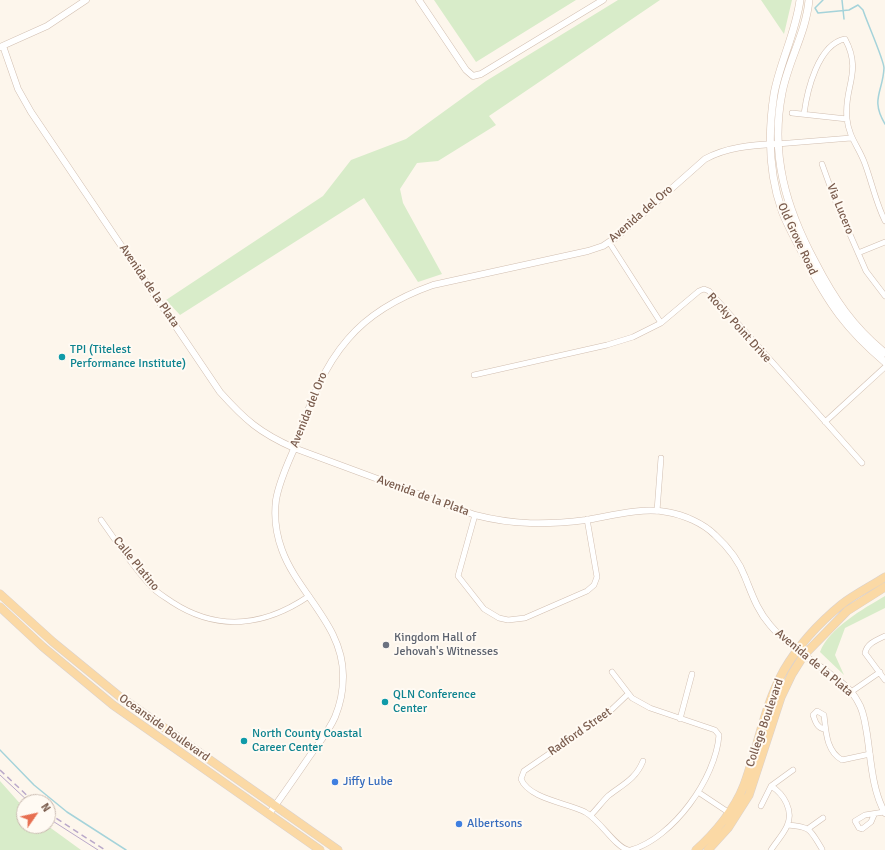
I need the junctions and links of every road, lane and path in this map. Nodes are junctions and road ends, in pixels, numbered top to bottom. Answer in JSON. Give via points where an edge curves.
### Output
{"nodes":[{"id":1,"x":86,"y":0,"type":"edge"},
{"id":2,"x":419,"y":0,"type":"edge"},
{"id":3,"x":603,"y":0,"type":"edge"},
{"id":4,"x":800,"y":0,"type":"edge"},
{"id":5,"x":809,"y":0,"type":"edge"},
{"id":6,"x":1,"y":46,"type":"edge"},
{"id":7,"x":792,"y":113,"type":"dead end"},
{"id":8,"x":804,"y":114,"type":"junction"},
{"id":9,"x":847,"y":119,"type":"junction"},
{"id":10,"x":851,"y":138,"type":"junction"},
{"id":11,"x":770,"y":144,"type":"junction"},
{"id":12,"x":778,"y":144,"type":"junction"},
{"id":13,"x":822,"y":164,"type":"dead end"},
{"id":14,"x":885,"y":221,"type":"edge"},
{"id":15,"x":609,"y":242,"type":"junction"},
{"id":16,"x":885,"y":242,"type":"edge"},
{"id":17,"x":858,"y":253,"type":"junction"},
{"id":18,"x":885,"y":296,"type":"edge"},
{"id":19,"x":661,"y":323,"type":"junction"},
{"id":20,"x":885,"y":353,"type":"edge"},
{"id":21,"x":885,"y":362,"type":"edge"},
{"id":22,"x":885,"y":367,"type":"edge"},
{"id":23,"x":474,"y":375,"type":"dead end"},
{"id":24,"x":825,"y":422,"type":"junction"},
{"id":25,"x":294,"y":448,"type":"junction"},
{"id":26,"x":661,"y":458,"type":"dead end"},
{"id":27,"x":862,"y":463,"type":"dead end"},
{"id":28,"x":657,"y":511,"type":"junction"},
{"id":29,"x":475,"y":515,"type":"junction"},
{"id":30,"x":587,"y":519,"type":"junction"},
{"id":31,"x":101,"y":520,"type":"dead end"},
{"id":32,"x":885,"y":577,"type":"edge"},
{"id":33,"x":885,"y":587,"type":"edge"},
{"id":34,"x":0,"y":594,"type":"edge"},
{"id":35,"x":309,"y":596,"type":"junction"},
{"id":36,"x":0,"y":607,"type":"edge"},
{"id":37,"x":885,"y":636,"type":"edge"},
{"id":38,"x":801,"y":652,"type":"junction"},
{"id":39,"x":612,"y":672,"type":"dead end"},
{"id":40,"x":880,"y":672,"type":"junction"},
{"id":41,"x":692,"y":674,"type":"dead end"},
{"id":42,"x":885,"y":680,"type":"edge"},
{"id":43,"x":851,"y":692,"type":"junction"},
{"id":44,"x":628,"y":694,"type":"junction"},
{"id":45,"x":680,"y":719,"type":"junction"},
{"id":46,"x":824,"y":729,"type":"dead end"},
{"id":47,"x":870,"y":754,"type":"junction"},
{"id":48,"x":643,"y":761,"type":"dead end"},
{"id":49,"x":793,"y":770,"type":"dead end"},
{"id":50,"x":771,"y":786,"type":"junction"},
{"id":51,"x":698,"y":792,"type":"junction"},
{"id":52,"x":275,"y":806,"type":"junction"},
{"id":53,"x":761,"y":806,"type":"dead end"},
{"id":54,"x":885,"y":812,"type":"edge"},
{"id":55,"x":269,"y":814,"type":"junction"},
{"id":56,"x":591,"y":815,"type":"junction"},
{"id":57,"x":732,"y":815,"type":"junction"},
{"id":58,"x":874,"y":815,"type":"dead end"},
{"id":59,"x":823,"y":818,"type":"dead end"},
{"id":60,"x":788,"y":825,"type":"junction"},
{"id":61,"x":809,"y":828,"type":"junction"},
{"id":62,"x":822,"y":849,"type":"dead end"},
{"id":63,"x":320,"y":850,"type":"edge"},
{"id":64,"x":338,"y":850,"type":"edge"},
{"id":65,"x":630,"y":850,"type":"edge"},
{"id":66,"x":696,"y":850,"type":"edge"},
{"id":67,"x":708,"y":850,"type":"edge"},
{"id":68,"x":771,"y":850,"type":"edge"}],
"edges":[{"from":1,"to":6,"type":"street","via":[[47,26]]},
{"from":2,"to":3,"type":"street","via":[[466,70],[473,76],[481,74]]},
{"from":4,"to":11,"type":"main road","name":"Old Grove Road","via":[[792,34],[778,74],[770,125]]},
{"from":5,"to":12,"type":"main road","name":"Old Grove Road","via":[[801,36],[781,94]]},
{"from":6,"to":25,"type":"street","name":"Avenida de la Plata","via":[[18,89],[31,112],[220,392],[250,424],[271,438]]},
{"from":7,"to":8,"type":"street"},
{"from":8,"to":9,"type":"street"},
{"from":8,"to":9,"type":"street","via":[[809,87],[819,63],[831,44],[845,39],[850,48],[854,68],[846,109]]},
{"from":9,"to":10,"type":"street"},
{"from":10,"to":12,"type":"street"},
{"from":10,"to":14,"type":"street","via":[[865,165]]},
{"from":11,"to":12,"type":"street","name":"Avenida del Oro"},
{"from":11,"to":15,"type":"street","name":"Avenida del Oro","via":[[734,148],[705,159]]},
{"from":11,"to":21,"type":"main road","name":"Old Grove Road","via":[[772,172],[782,211],[824,295],[846,326]]},
{"from":12,"to":20,"type":"main road","name":"Old Grove Road","via":[[788,201],[810,253],[831,292],[852,322]]},
{"from":13,"to":17,"type":"street","name":"Via Lucero"},
{"from":15,"to":19,"type":"street"},
{"from":15,"to":25,"type":"street","name":"Avenida del Oro","via":[[588,251],[433,285],[400,299],[369,319],[349,338],[331,361],[316,390]]},
{"from":16,"to":17,"type":"street"},
{"from":17,"to":18,"type":"street","name":"Via Lucero","via":[[866,271]]},
{"from":19,"to":23,"type":"street","name":"Rocky Point Drive","via":[[639,335],[607,345]]},
{"from":19,"to":24,"type":"street","name":"Rocky Point Drive","via":[[699,292],[704,289],[709,292]]},
{"from":22,"to":24,"type":"street"},
{"from":24,"to":27,"type":"street","name":"Rocky Point Drive"},
{"from":25,"to":29,"type":"street","name":"Avenida de la Plata"},
{"from":25,"to":35,"type":"street","name":"Avenida del Oro","via":[[276,500],[277,530],[289,564]]},
{"from":26,"to":28,"type":"street"},
{"from":28,"to":30,"type":"street","name":"Avenida de la Plata"},
{"from":28,"to":38,"type":"street","name":"Avenida de la Plata","via":[[677,514],[714,533],[728,547],[743,573],[754,601],[769,624]]},
{"from":29,"to":30,"type":"street","name":"Avenida de la Plata","via":[[502,522],[530,525]]},
{"from":29,"to":30,"type":"street","via":[[458,576],[484,609],[498,618],[508,620],[524,618],[587,591],[594,585],[597,577]]},
{"from":31,"to":35,"type":"street","name":"Calle Platino","via":[[151,586],[188,613],[208,619],[254,621],[274,616]]},
{"from":32,"to":38,"type":"main road","name":"College Boulevard","via":[[842,604],[817,628]]},
{"from":33,"to":38,"type":"main road","name":"College Boulevard","via":[[847,611]]},
{"from":34,"to":52,"type":"main road","name":"Oceanside Boulevard","via":[[52,642],[119,696]]},
{"from":35,"to":52,"type":"street","name":"Avenida del Oro","via":[[338,646],[343,676],[341,695],[336,716],[328,731]]},
{"from":36,"to":55,"type":"main road","name":"Oceanside Boulevard","via":[[113,705]]},
{"from":37,"to":40,"type":"street","via":[[870,644],[866,650],[867,657]]},
{"from":38,"to":43,"type":"street","name":"Avenida de la Plata"},
{"from":38,"to":57,"type":"main road","name":"College Boulevard","via":[[781,697],[749,795]]},
{"from":38,"to":57,"type":"main road","name":"College Boulevard","via":[[784,670],[774,693]]},
{"from":39,"to":44,"type":"street"},
{"from":40,"to":42,"type":"street"},
{"from":40,"to":43,"type":"street"},
{"from":41,"to":45,"type":"street"},
{"from":43,"to":47,"type":"street","name":"Avenida de la Plata","via":[[861,708]]},
{"from":44,"to":45,"type":"street","via":[[650,708]]},
{"from":44,"to":56,"type":"street","name":"Radford Street","via":[[607,714],[522,774],[526,786],[549,800],[575,807]]},
{"from":45,"to":51,"type":"street","via":[[715,730],[719,735],[706,780]]},
{"from":46,"to":47,"type":"street","via":[[834,755],[842,760]]},
{"from":47,"to":54,"type":"street","name":"Avenida de la Plata","via":[[878,799]]},
{"from":48,"to":56,"type":"street","via":[[640,770],[608,796]]},
{"from":49,"to":50,"type":"street"},
{"from":50,"to":53,"type":"street"},
{"from":50,"to":60,"type":"street","via":[[779,792],[788,806]]},
{"from":51,"to":57,"type":"street"},
{"from":51,"to":65,"type":"street","via":[[673,823],[639,848]]},
{"from":52,"to":55,"type":"street","name":"Avenida del Oro"},
{"from":52,"to":64,"type":"main road","name":"Oceanside Boulevard"},
{"from":54,"to":58,"type":"street"},
{"from":55,"to":63,"type":"main road","name":"Oceanside Boulevard"},
{"from":56,"to":65,"type":"street","via":[[620,845]]},
{"from":57,"to":66,"type":"main road","name":"College Boulevard"},
{"from":57,"to":67,"type":"main road"},
{"from":59,"to":61,"type":"street"},
{"from":60,"to":61,"type":"street"},
{"from":60,"to":68,"type":"street"},
{"from":61,"to":62,"type":"street"}]}
